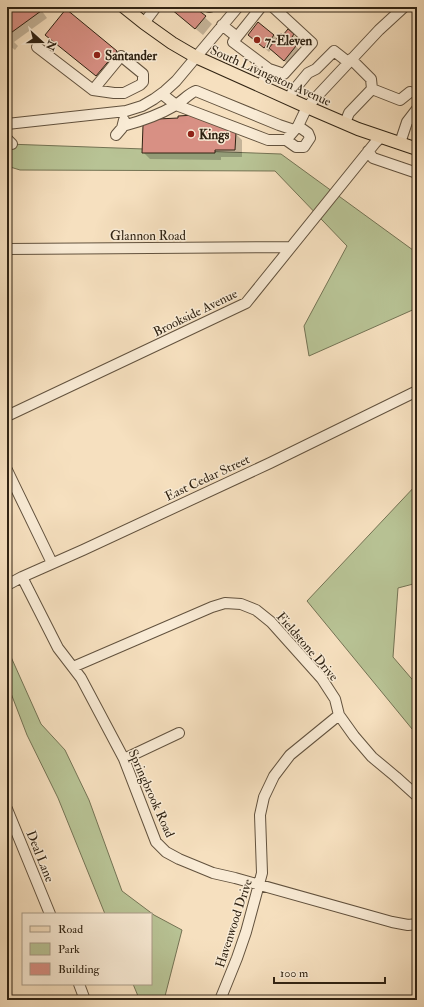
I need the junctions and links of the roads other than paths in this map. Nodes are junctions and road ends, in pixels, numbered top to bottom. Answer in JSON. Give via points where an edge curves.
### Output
{"nodes":[{"id":1,"x":124,"y":7,"type":"edge"},
{"id":2,"x":156,"y":7,"type":"edge"},
{"id":3,"x":238,"y":7,"type":"edge"},
{"id":4,"x":262,"y":7,"type":"edge"},
{"id":5,"x":273,"y":7,"type":"edge"},
{"id":6,"x":404,"y":7,"type":"edge"},
{"id":7,"x":144,"y":23,"type":"junction"},
{"id":8,"x":222,"y":25,"type":"junction"},
{"id":9,"x":237,"y":37,"type":"junction"},
{"id":10,"x":37,"y":46,"type":"dead end"},
{"id":11,"x":196,"y":57,"type":"junction"},
{"id":12,"x":350,"y":61,"type":"junction"},
{"id":13,"x":269,"y":69,"type":"junction"},
{"id":14,"x":261,"y":86,"type":"junction"},
{"id":15,"x":93,"y":90,"type":"junction"},
{"id":16,"x":372,"y":90,"type":"junction"},
{"id":17,"x":410,"y":92,"type":"dead end"},
{"id":18,"x":162,"y":94,"type":"junction"},
{"id":19,"x":289,"y":99,"type":"junction"},
{"id":20,"x":176,"y":105,"type":"junction"},
{"id":21,"x":307,"y":107,"type":"junction"},
{"id":22,"x":417,"y":109,"type":"edge"},
{"id":23,"x":126,"y":111,"type":"junction"},
{"id":24,"x":345,"y":123,"type":"junction"},
{"id":25,"x":7,"y":124,"type":"edge"},
{"id":26,"x":123,"y":126,"type":"junction"},
{"id":27,"x":296,"y":128,"type":"junction"},
{"id":28,"x":116,"y":135,"type":"dead end"},
{"id":29,"x":381,"y":137,"type":"junction"},
{"id":30,"x":286,"y":140,"type":"junction"},
{"id":31,"x":400,"y":143,"type":"junction"},
{"id":32,"x":417,"y":149,"type":"edge"},
{"id":33,"x":368,"y":152,"type":"junction"},
{"id":34,"x":417,"y":173,"type":"edge"},
{"id":35,"x":7,"y":248,"type":"edge"},
{"id":36,"x":290,"y":248,"type":"junction"},
{"id":37,"x":417,"y":391,"type":"edge"},
{"id":38,"x":7,"y":416,"type":"edge"},
{"id":39,"x":7,"y":470,"type":"edge"},
{"id":40,"x":52,"y":564,"type":"junction"},
{"id":41,"x":22,"y":577,"type":"junction"},
{"id":42,"x":7,"y":585,"type":"edge"},
{"id":43,"x":73,"y":667,"type":"junction"},
{"id":44,"x":339,"y":714,"type":"junction"},
{"id":45,"x":179,"y":733,"type":"dead end"},
{"id":46,"x":124,"y":759,"type":"junction"},
{"id":47,"x":417,"y":796,"type":"edge"},
{"id":48,"x":7,"y":808,"type":"edge"},
{"id":49,"x":259,"y":886,"type":"junction"},
{"id":50,"x":50,"y":913,"type":"edge"},
{"id":51,"x":417,"y":924,"type":"edge"},
{"id":52,"x":78,"y":985,"type":"edge"},
{"id":53,"x":85,"y":1000,"type":"edge"},
{"id":54,"x":220,"y":1000,"type":"edge"}],
"edges":[{"from":1,"to":7,"type":"main road","name":"South Livingston Avenue"},
{"from":2,"to":7,"type":"street"},
{"from":3,"to":8,"type":"street"},
{"from":4,"to":9,"type":"street"},
{"from":5,"to":13,"type":"street","via":[[312,43],[284,74]]},
{"from":6,"to":12,"type":"street"},
{"from":7,"to":11,"type":"main road","name":"South Livingston Avenue"},
{"from":8,"to":9,"type":"street"},
{"from":8,"to":11,"type":"street"},
{"from":9,"to":13,"type":"street","via":[[233,42]]},
{"from":10,"to":15,"type":"street"},
{"from":11,"to":14,"type":"main road","name":"South Livingston Avenue"},
{"from":11,"to":18,"type":"street"},
{"from":12,"to":16,"type":"street","via":[[371,79]]},
{"from":12,"to":19,"type":"street","via":[[334,51],[316,69],[308,73],[293,90]]},
{"from":12,"to":21,"type":"street"},
{"from":13,"to":14,"type":"street"},
{"from":14,"to":19,"type":"main road","name":"South Livingston Avenue"},
{"from":15,"to":15,"type":"street","via":[[124,93],[140,85],[143,82],[143,74],[121,56]]},
{"from":16,"to":17,"type":"street","via":[[400,100]]},
{"from":16,"to":24,"type":"street","via":[[349,113]]},
{"from":18,"to":20,"type":"street"},
{"from":18,"to":23,"type":"street","via":[[142,106]]},
{"from":19,"to":21,"type":"main road","name":"South Livingston Avenue"},
{"from":20,"to":26,"type":"street","via":[[161,114]]},
{"from":20,"to":27,"type":"street","via":[[194,90],[280,125]]},
{"from":20,"to":30,"type":"street","via":[[268,140]]},
{"from":21,"to":24,"type":"main road","name":"South Livingston Avenue"},
{"from":21,"to":27,"type":"street"},
{"from":22,"to":31,"type":"street","via":[[407,122]]},
{"from":23,"to":25,"type":"street"},
{"from":23,"to":26,"type":"street"},
{"from":24,"to":29,"type":"main road","name":"South Livingston Avenue"},
{"from":26,"to":28,"type":"street"},
{"from":27,"to":30,"type":"street"},
{"from":27,"to":30,"type":"street","via":[[308,133],[310,138],[304,147],[296,147]]},
{"from":29,"to":31,"type":"main road","name":"South Livingston Avenue"},
{"from":29,"to":33,"type":"street","name":"Brookside Avenue"},
{"from":31,"to":32,"type":"main road","name":"South Livingston Avenue"},
{"from":33,"to":34,"type":"street","via":[[373,158]]},
{"from":33,"to":36,"type":"street","name":"Brookside Avenue"},
{"from":35,"to":36,"type":"street","name":"Glannon Road"},
{"from":36,"to":38,"type":"street","name":"Brookside Avenue","via":[[246,303]]},
{"from":37,"to":40,"type":"street","name":"East Cedar Street"},
{"from":39,"to":40,"type":"street"},
{"from":40,"to":41,"type":"street","name":"East Cedar Street"},
{"from":41,"to":42,"type":"street","name":"East Cedar Street"},
{"from":41,"to":43,"type":"street","name":"Springbrook Road","via":[[58,648]]},
{"from":43,"to":44,"type":"street","name":"Fieldstone Drive","via":[[212,607],[225,603],[242,604],[256,610],[271,622],[317,673],[335,699]]},
{"from":43,"to":46,"type":"street","name":"Springbrook Road"},
{"from":44,"to":47,"type":"street","name":"Fieldstone Drive","via":[[372,757]]},
{"from":44,"to":49,"type":"street","name":"Havenwood Drive","via":[[290,755],[274,776],[264,797],[260,815],[262,873]]},
{"from":45,"to":46,"type":"street"},
{"from":46,"to":49,"type":"street","name":"Springbrook Road","via":[[156,842],[166,852],[213,873]]},
{"from":48,"to":50,"type":"street","name":"Deal Lane"},
{"from":49,"to":51,"type":"street","name":"Springbrook Road","via":[[392,922]]},
{"from":49,"to":54,"type":"street","name":"Havenwood Drive","via":[[244,939]]},
{"from":52,"to":53,"type":"street"}]}
